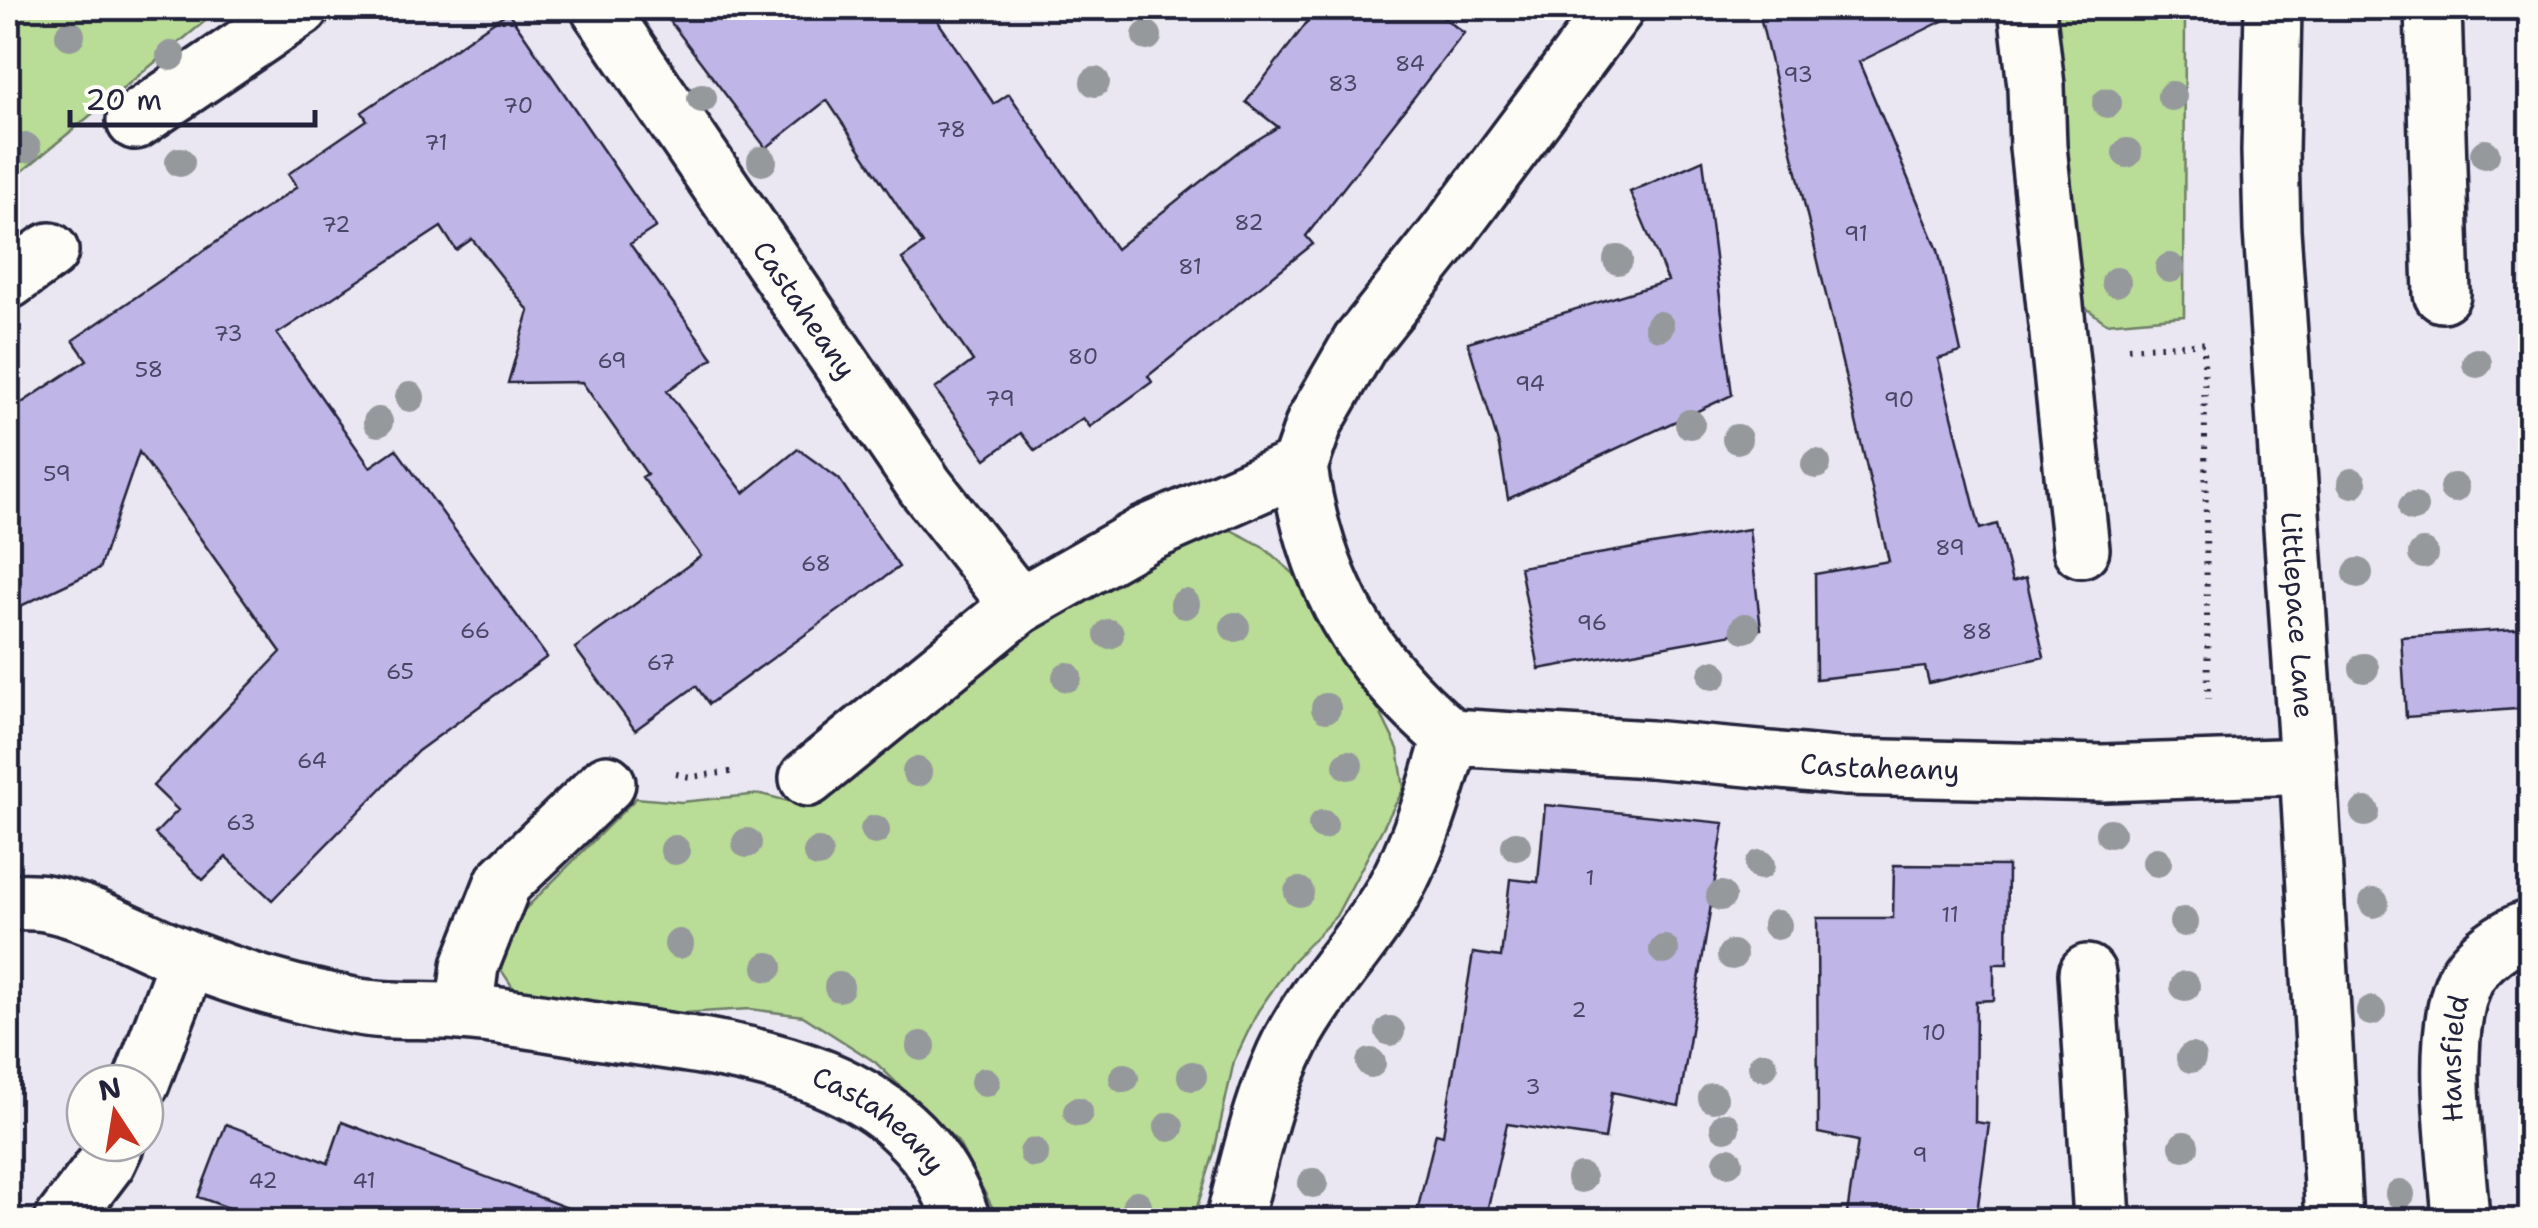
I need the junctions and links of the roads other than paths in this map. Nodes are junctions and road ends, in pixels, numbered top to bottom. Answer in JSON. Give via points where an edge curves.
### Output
{"nodes":[{"id":1,"x":301,"y":8,"type":"edge"},
{"id":2,"x":599,"y":8,"type":"edge"},
{"id":3,"x":1616,"y":8,"type":"edge"},
{"id":4,"x":2027,"y":8,"type":"edge"},
{"id":5,"x":2272,"y":8,"type":"edge"},
{"id":6,"x":2433,"y":8,"type":"edge"},
{"id":7,"x":135,"y":121,"type":"dead end"},
{"id":8,"x":2442,"y":294,"type":"dead end"},
{"id":9,"x":1299,"y":466,"type":"junction"},
{"id":10,"x":2081,"y":550,"type":"dead end"},
{"id":11,"x":1019,"y":606,"type":"junction"},
{"id":12,"x":1451,"y":736,"type":"junction"},
{"id":13,"x":2308,"y":766,"type":"junction"},
{"id":14,"x":808,"y":778,"type":"road end"},
{"id":15,"x":607,"y":783,"type":"road end"},
{"id":16,"x":8,"y":902,"type":"edge"},
{"id":17,"x":2530,"y":928,"type":"edge"},
{"id":18,"x":188,"y":959,"type":"junction"},
{"id":19,"x":2088,"y":974,"type":"dead end"},
{"id":20,"x":464,"y":1012,"type":"junction"},
{"id":21,"x":149,"y":1063,"type":"edge"},
{"id":22,"x":106,"y":1163,"type":"edge"},
{"id":23,"x":63,"y":1220,"type":"edge"},
{"id":24,"x":962,"y":1220,"type":"edge"},
{"id":25,"x":1234,"y":1220,"type":"edge"},
{"id":26,"x":2102,"y":1220,"type":"edge"},
{"id":27,"x":2334,"y":1220,"type":"edge"},
{"id":28,"x":2461,"y":1220,"type":"edge"}],
"edges":[{"from":1,"to":7,"type":"street"},
{"from":2,"to":11,"type":"street","name":"Castaheany","via":[[925,486]]},
{"from":3,"to":9,"type":"street","via":[[1360,343],[1315,421]]},
{"from":4,"to":10,"type":"street"},
{"from":5,"to":13,"type":"street","name":"Littlepace Lane","via":[[2270,151]]},
{"from":6,"to":8,"type":"street"},
{"from":9,"to":11,"type":"street","via":[[1144,534]]},
{"from":9,"to":12,"type":"street","via":[[1314,540],[1341,610],[1395,684]]},
{"from":11,"to":14,"type":"street"},
{"from":12,"to":13,"type":"street","name":"Castaheany","via":[[1846,767],[2102,773]]},
{"from":12,"to":25,"type":"street","via":[[1425,820],[1392,893],[1292,1040],[1264,1106]]},
{"from":13,"to":27,"type":"street","name":"Littlepace Lane"},
{"from":15,"to":20,"type":"street","via":[[503,884],[470,966]]},
{"from":16,"to":18,"type":"street","name":"Castaheany","via":[[44,902]]},
{"from":17,"to":28,"type":"street","name":"Hansfield","via":[[2486,954],[2460,996],[2451,1056]]},
{"from":18,"to":20,"type":"street","name":"Castaheany","via":[[357,1007]]},
{"from":18,"to":21,"type":"street"},
{"from":19,"to":26,"type":"street"},
{"from":20,"to":24,"type":"street","name":"Castaheany","via":[[710,1046],[834,1082],[884,1109],[907,1132]]},
{"from":22,"to":23,"type":"street"}]}
